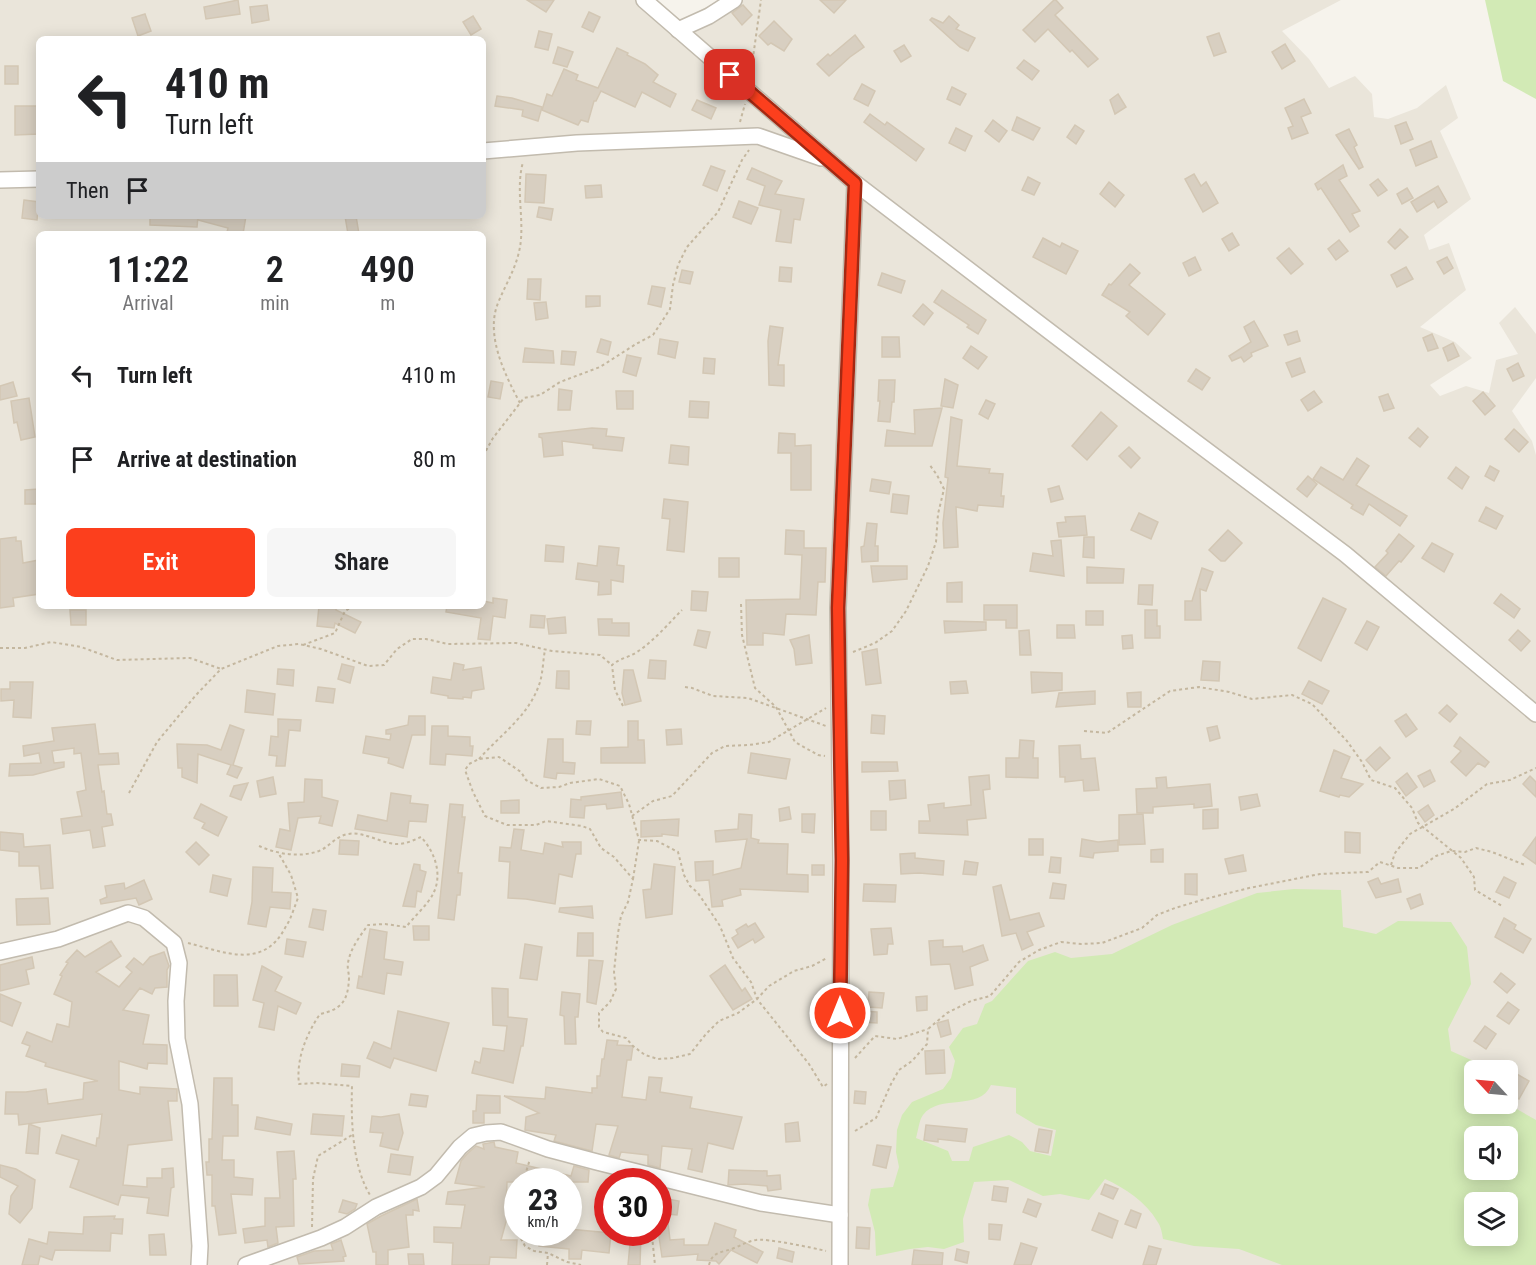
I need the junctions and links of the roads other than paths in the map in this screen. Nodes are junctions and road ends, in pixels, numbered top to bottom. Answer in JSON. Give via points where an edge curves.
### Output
{"nodes":[{"id":1,"x":644,"y":0,"type":"edge"},
{"id":2,"x":734,"y":0,"type":"edge"},
{"id":3,"x":678,"y":30,"type":"junction"},
{"id":4,"x":771,"y":111,"type":"junction"},
{"id":5,"x":758,"y":136,"type":"junction"},
{"id":6,"x":486,"y":152,"type":"edge"},
{"id":7,"x":830,"y":162,"type":"junction"},
{"id":8,"x":36,"y":179,"type":"edge"},
{"id":9,"x":0,"y":180,"type":"edge"},
{"id":10,"x":855,"y":183,"type":"junction"},
{"id":11,"x":1536,"y":714,"type":"edge"},
{"id":12,"x":0,"y":952,"type":"edge"},
{"id":13,"x":840,"y":1215,"type":"junction"},
{"id":14,"x":840,"y":1260,"type":"edge"},
{"id":15,"x":199,"y":1265,"type":"edge"},
{"id":16,"x":246,"y":1265,"type":"edge"}],
"edges":[{"from":1,"to":3,"type":"street"},
{"from":2,"to":3,"type":"street"},
{"from":3,"to":4,"type":"street"},
{"from":4,"to":5,"type":"street"},
{"from":4,"to":7,"type":"street"},
{"from":5,"to":6,"type":"street","via":[[588,142]]},
{"from":5,"to":7,"type":"street"},
{"from":7,"to":10,"type":"street"},
{"from":8,"to":9,"type":"street"},
{"from":10,"to":11,"type":"street","via":[[1345,554]]},
{"from":10,"to":13,"type":"street","via":[[838,608]]},
{"from":12,"to":15,"type":"street","via":[[58,939],[128,913],[144,918],[174,944],[179,963],[177,1038],[190,1104]]},
{"from":13,"to":14,"type":"street"},
{"from":13,"to":16,"type":"street","via":[[761,1203],[597,1162],[501,1132],[486,1133],[472,1136],[421,1187],[376,1206],[345,1227]]}]}
